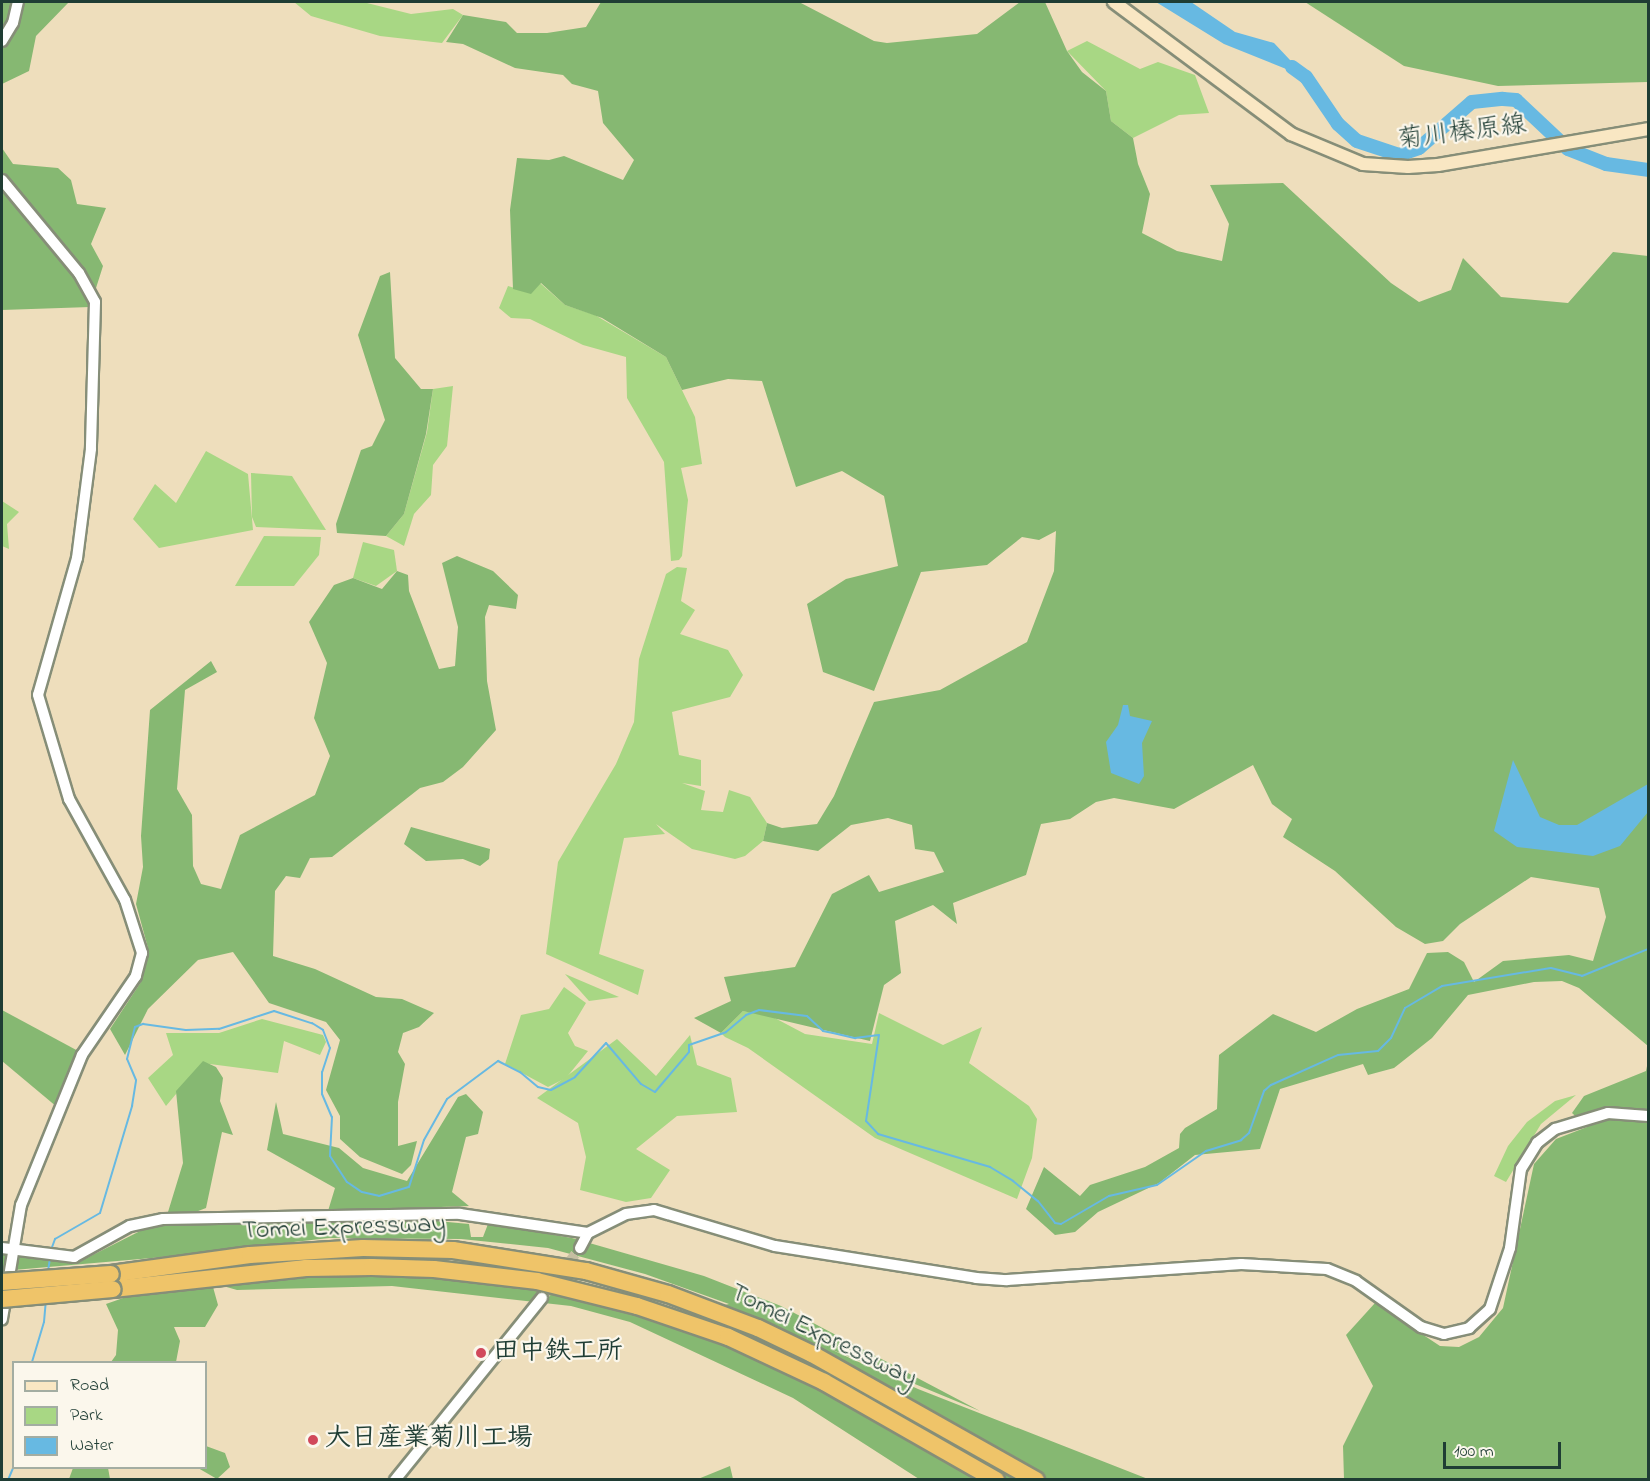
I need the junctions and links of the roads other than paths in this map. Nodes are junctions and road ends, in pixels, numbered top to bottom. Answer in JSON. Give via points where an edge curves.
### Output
{"nodes":[{"id":1,"x":18,"y":2,"type":"edge"},
{"id":2,"x":1114,"y":2,"type":"edge"},
{"id":3,"x":2,"y":41,"type":"edge"},
{"id":4,"x":1648,"y":129,"type":"edge"},
{"id":5,"x":2,"y":180,"type":"edge"},
{"id":6,"x":1648,"y":1116,"type":"edge"},
{"id":7,"x":588,"y":1233,"type":"junction"},
{"id":8,"x":580,"y":1248,"type":"tunnel mouth"},
{"id":9,"x":6,"y":1249,"type":"edge"},
{"id":10,"x":2,"y":1282,"type":"edge"},
{"id":11,"x":112,"y":1282,"type":"junction"},
{"id":12,"x":542,"y":1298,"type":"tunnel mouth"},
{"id":13,"x":2,"y":1299,"type":"edge"},
{"id":14,"x":2,"y":1320,"type":"edge"},
{"id":15,"x":395,"y":1479,"type":"edge"},
{"id":16,"x":996,"y":1479,"type":"edge"},
{"id":17,"x":1036,"y":1479,"type":"edge"}],
"edges":[{"from":1,"to":3,"type":"street","via":[[13,23]]},
{"from":2,"to":4,"type":"main road","name":"菊川榛原線","via":[[1291,134],[1363,164],[1438,165]]},
{"from":5,"to":9,"type":"street","via":[[79,273],[95,302],[91,449],[77,558],[38,695],[69,800],[125,900],[142,953],[136,976],[82,1054]]},
{"from":6,"to":7,"type":"street","via":[[1608,1113],[1574,1122],[1543,1137],[1521,1169],[1510,1248],[1490,1309],[1469,1328],[1444,1334],[1421,1327],[1373,1291],[1328,1269],[1241,1264],[1007,1280],[945,1275],[775,1246],[654,1210],[626,1214]]},
{"from":7,"to":8,"type":"street"},
{"from":7,"to":9,"type":"street","via":[[460,1214],[163,1219],[130,1226],[74,1257]]},
{"from":9,"to":14,"type":"street"},
{"from":10,"to":11,"type":"highway","name":"Tomei Expressway","bridge":true},
{"from":11,"to":13,"type":"highway","name":"Tomei Expressway","bridge":true},
{"from":11,"to":16,"type":"highway","name":"Tomei Expressway","via":[[372,1267],[453,1270],[537,1281],[638,1306],[728,1337],[824,1382]]},
{"from":11,"to":17,"type":"highway","name":"Tomei Expressway","via":[[250,1255],[363,1248],[453,1250],[586,1271],[668,1294],[758,1328]]},
{"from":12,"to":15,"type":"street"}]}
